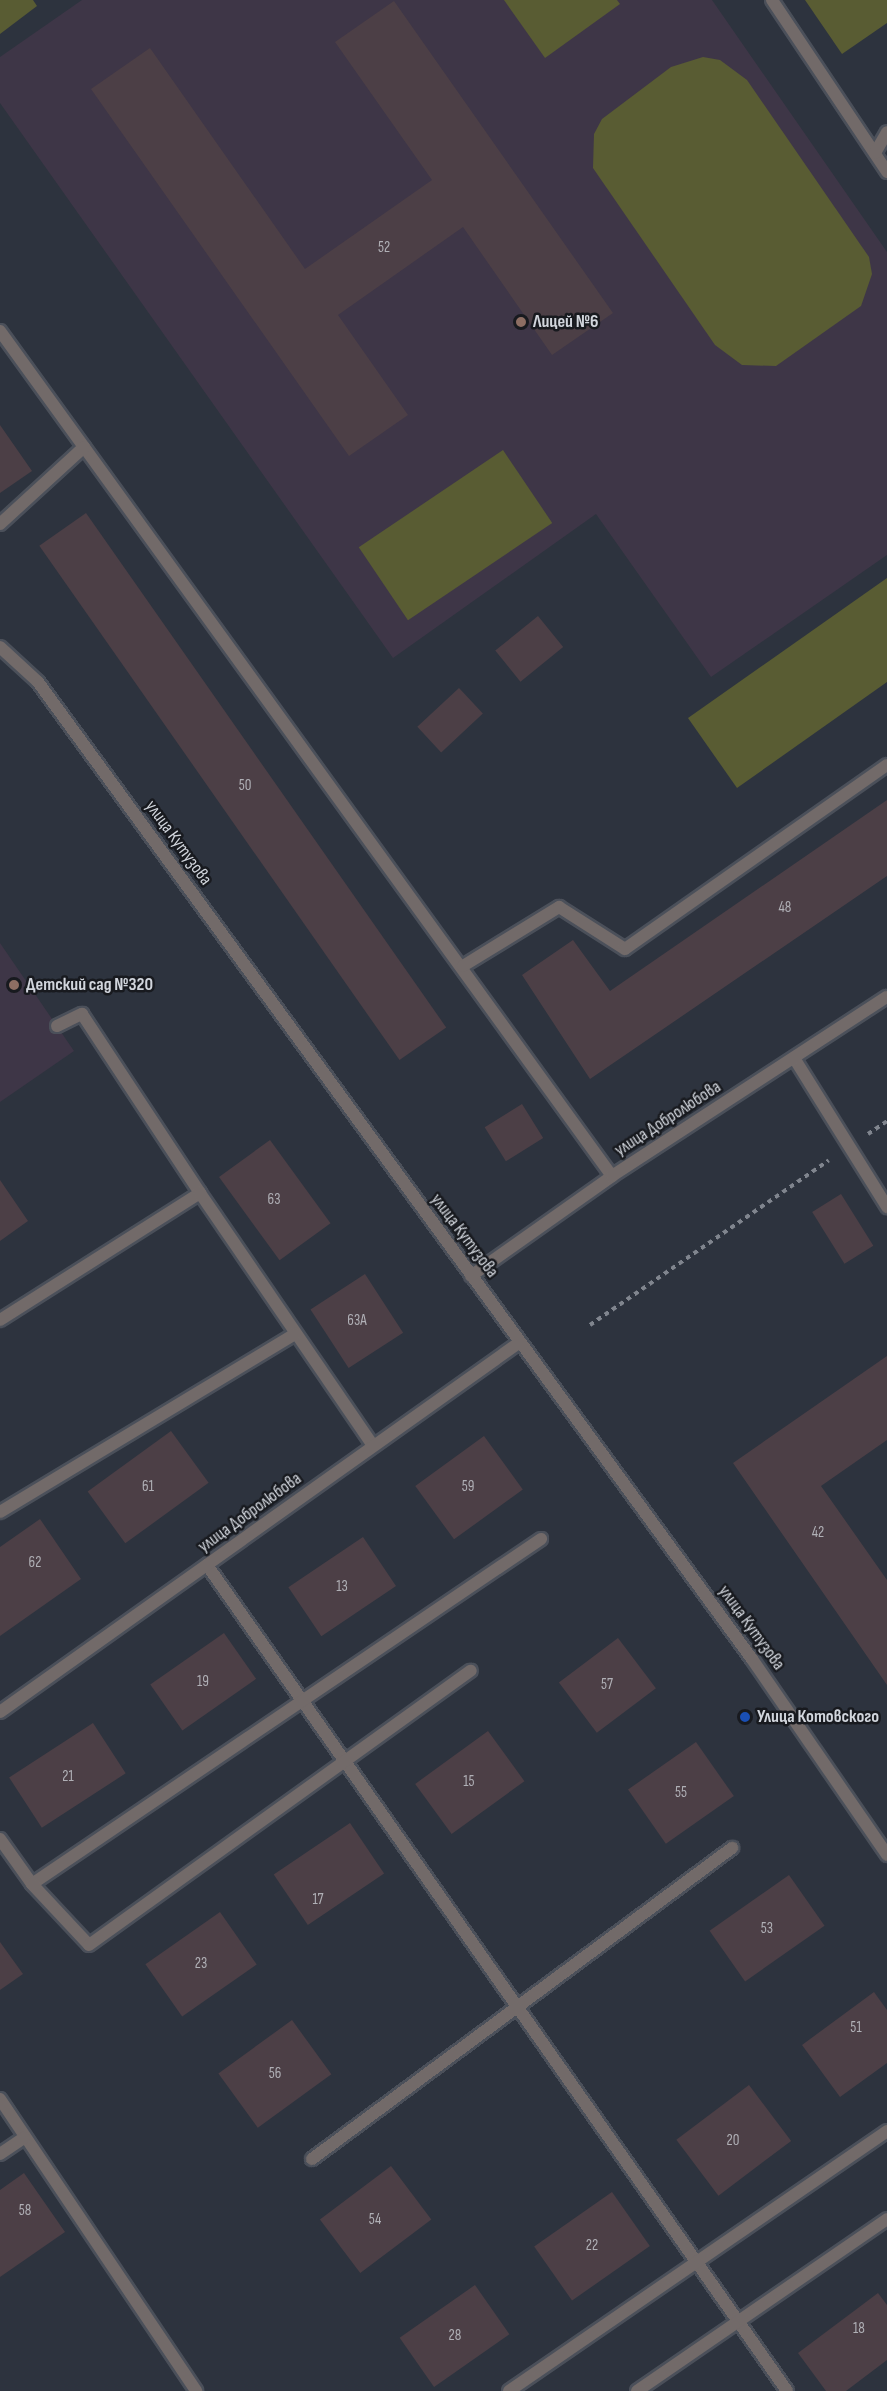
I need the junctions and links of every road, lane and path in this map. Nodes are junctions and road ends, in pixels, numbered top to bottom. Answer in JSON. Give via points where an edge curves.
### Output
{"nodes":[{"id":1,"x":772,"y":0,"type":"edge"},
{"id":2,"x":887,"y":132,"type":"edge"},
{"id":3,"x":875,"y":153,"type":"junction"},
{"id":4,"x":887,"y":172,"type":"edge"},
{"id":5,"x":0,"y":331,"type":"edge"},
{"id":6,"x":84,"y":447,"type":"junction"},
{"id":7,"x":0,"y":524,"type":"edge"},
{"id":8,"x":0,"y":647,"type":"edge"},
{"id":9,"x":887,"y":765,"type":"edge"},
{"id":10,"x":463,"y":966,"type":"junction"},
{"id":11,"x":887,"y":997,"type":"edge"},
{"id":12,"x":57,"y":1026,"type":"dead end"},
{"id":13,"x":794,"y":1058,"type":"junction"},
{"id":14,"x":887,"y":1121,"type":"edge"},
{"id":15,"x":849,"y":1146,"type":"junction"},
{"id":16,"x":612,"y":1176,"type":"junction"},
{"id":17,"x":200,"y":1193,"type":"junction"},
{"id":18,"x":887,"y":1207,"type":"edge"},
{"id":19,"x":471,"y":1276,"type":"junction"},
{"id":20,"x":0,"y":1320,"type":"edge"},
{"id":21,"x":590,"y":1325,"type":"dead end"},
{"id":22,"x":295,"y":1334,"type":"junction"},
{"id":23,"x":520,"y":1342,"type":"junction"},
{"id":24,"x":373,"y":1446,"type":"junction"},
{"id":25,"x":0,"y":1512,"type":"edge"},
{"id":26,"x":541,"y":1539,"type":"dead end"},
{"id":27,"x":207,"y":1565,"type":"junction"},
{"id":28,"x":471,"y":1671,"type":"dead end"},
{"id":29,"x":302,"y":1700,"type":"junction"},
{"id":30,"x":0,"y":1712,"type":"edge"},
{"id":31,"x":345,"y":1762,"type":"junction"},
{"id":32,"x":0,"y":1839,"type":"edge"},
{"id":33,"x":732,"y":1848,"type":"dead end"},
{"id":34,"x":887,"y":1855,"type":"edge"},
{"id":35,"x":32,"y":1884,"type":"junction"},
{"id":36,"x":515,"y":2007,"type":"junction"},
{"id":37,"x":0,"y":2099,"type":"edge"},
{"id":38,"x":887,"y":2131,"type":"edge"},
{"id":39,"x":24,"y":2138,"type":"junction"},
{"id":40,"x":0,"y":2154,"type":"edge"},
{"id":41,"x":312,"y":2159,"type":"dead end"},
{"id":42,"x":887,"y":2219,"type":"edge"},
{"id":43,"x":697,"y":2265,"type":"junction"},
{"id":44,"x":739,"y":2321,"type":"junction"},
{"id":45,"x":196,"y":2391,"type":"edge"},
{"id":46,"x":509,"y":2391,"type":"edge"},
{"id":47,"x":637,"y":2391,"type":"edge"},
{"id":48,"x":787,"y":2391,"type":"edge"}],
"edges":[{"from":1,"to":3,"type":"street"},
{"from":2,"to":3,"type":"street"},
{"from":3,"to":4,"type":"street"},
{"from":5,"to":6,"type":"street"},
{"from":6,"to":7,"type":"street"},
{"from":6,"to":10,"type":"street"},
{"from":8,"to":19,"type":"street","name":"улица Кутузова","via":[[38,682]]},
{"from":9,"to":10,"type":"street","via":[[625,949],[559,907]]},
{"from":10,"to":16,"type":"street"},
{"from":11,"to":13,"type":"street","name":"улица Добролюбова"},
{"from":12,"to":17,"type":"street","via":[[82,1014]]},
{"from":13,"to":15,"type":"street"},
{"from":13,"to":16,"type":"street","name":"улица Добролюбова"},
{"from":14,"to":15,"type":"path"},
{"from":15,"to":18,"type":"street"},
{"from":15,"to":21,"type":"path"},
{"from":16,"to":19,"type":"street","name":"улица Добролюбова"},
{"from":17,"to":20,"type":"street"},
{"from":17,"to":22,"type":"street"},
{"from":19,"to":23,"type":"street","name":"улица Кутузова"},
{"from":22,"to":24,"type":"street"},
{"from":22,"to":25,"type":"street"},
{"from":23,"to":24,"type":"street","name":"улица Добролюбова"},
{"from":23,"to":34,"type":"street","name":"улица Кутузова","via":[[752,1659]]},
{"from":24,"to":27,"type":"street","name":"улица Добролюбова"},
{"from":26,"to":29,"type":"street"},
{"from":27,"to":29,"type":"street"},
{"from":27,"to":30,"type":"street","name":"улица Добролюбова"},
{"from":28,"to":31,"type":"street"},
{"from":29,"to":31,"type":"street"},
{"from":29,"to":35,"type":"street"},
{"from":31,"to":35,"type":"street","via":[[89,1945]]},
{"from":31,"to":36,"type":"street"},
{"from":32,"to":35,"type":"street"},
{"from":33,"to":36,"type":"street"},
{"from":36,"to":41,"type":"street"},
{"from":36,"to":43,"type":"street"},
{"from":37,"to":39,"type":"street"},
{"from":38,"to":43,"type":"street"},
{"from":39,"to":40,"type":"street"},
{"from":39,"to":45,"type":"street"},
{"from":42,"to":44,"type":"street"},
{"from":43,"to":44,"type":"street"},
{"from":43,"to":46,"type":"street"},
{"from":44,"to":47,"type":"street"},
{"from":44,"to":48,"type":"street"}]}
